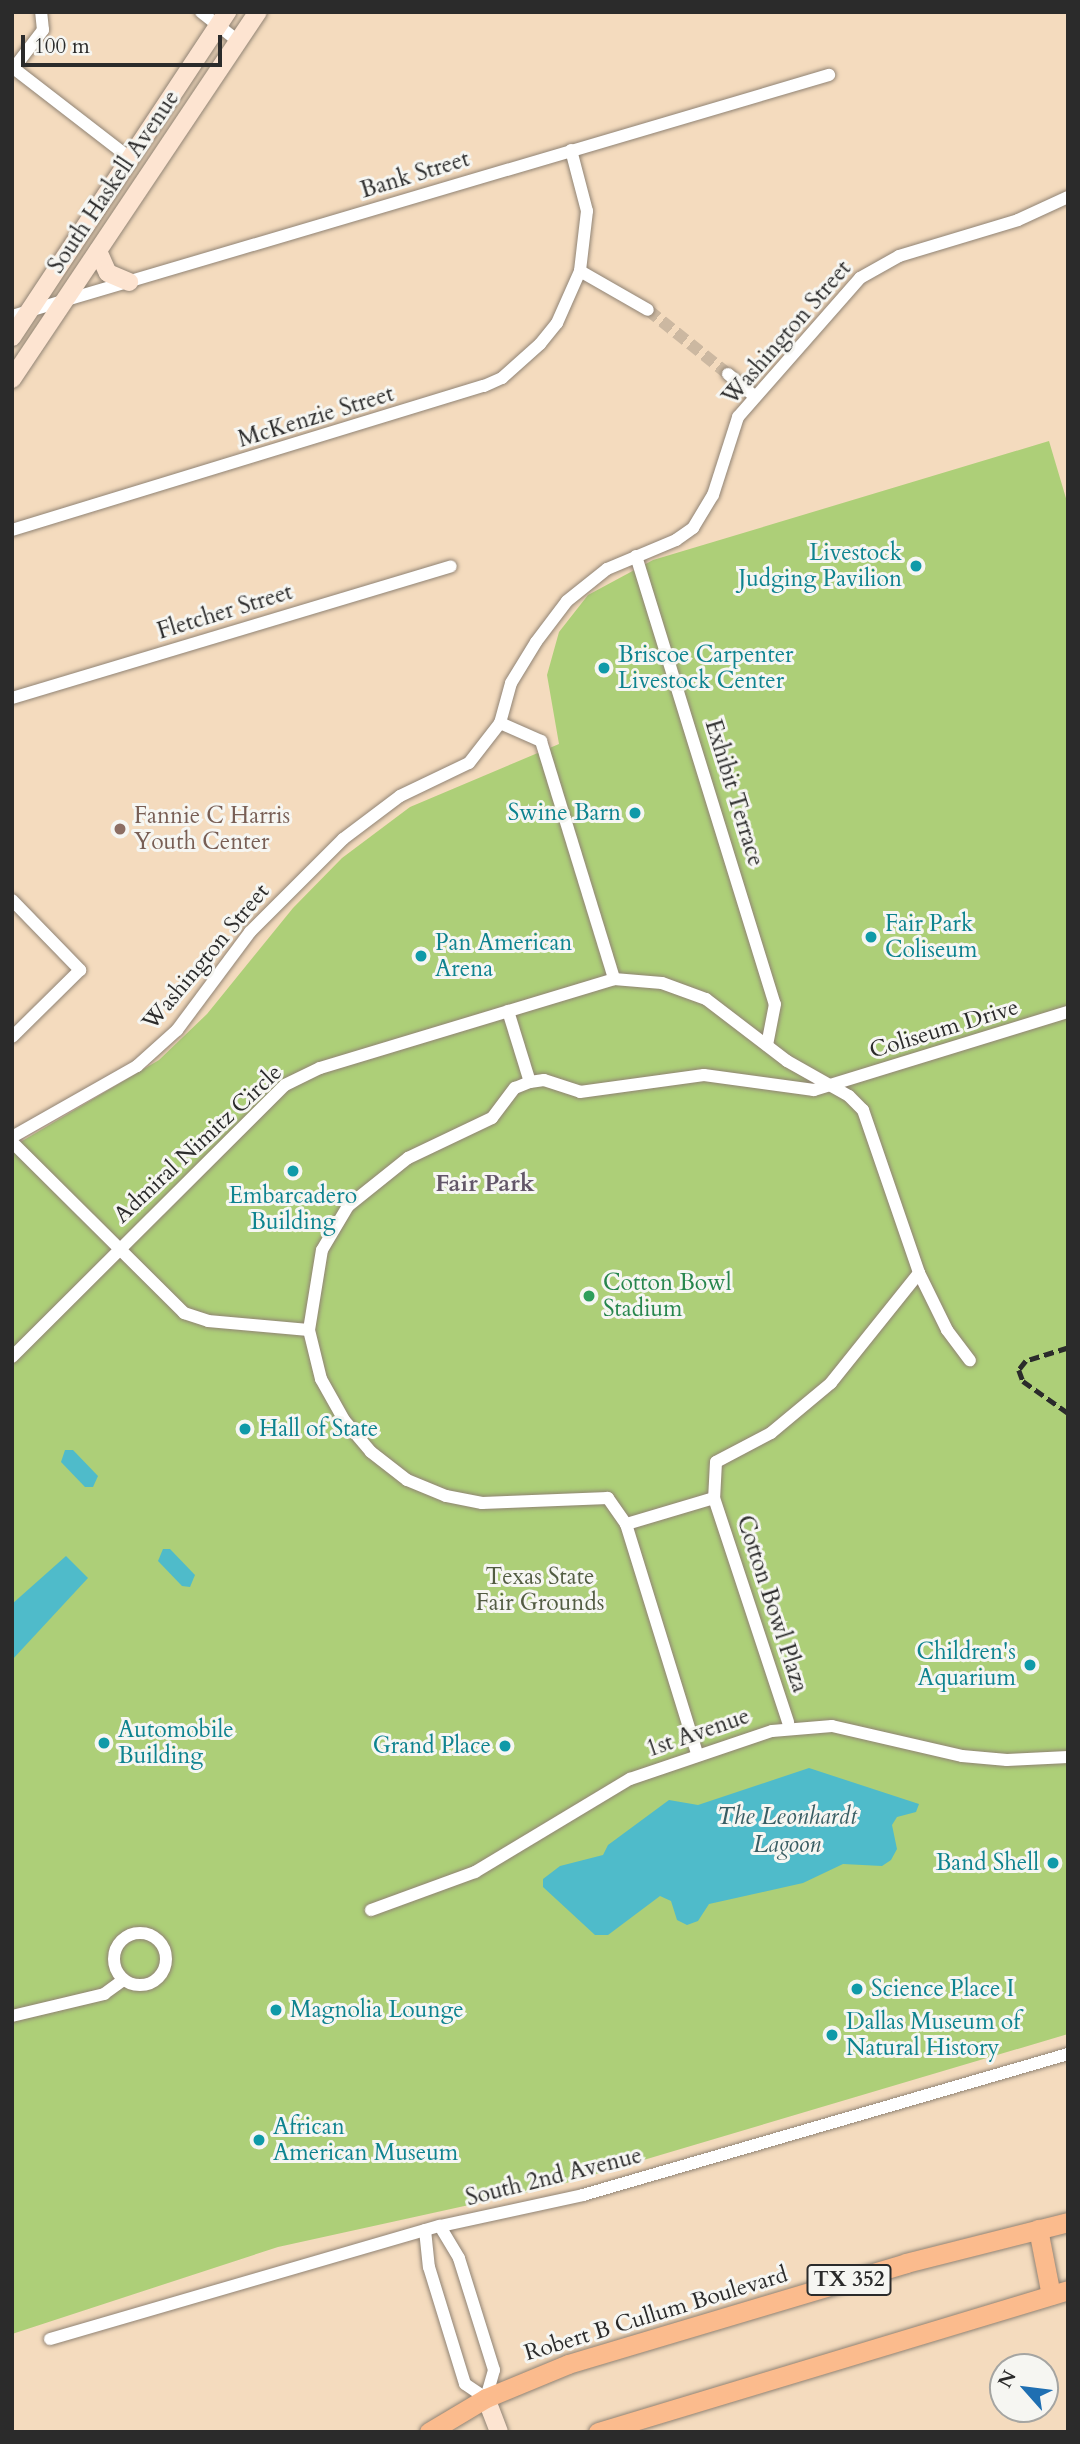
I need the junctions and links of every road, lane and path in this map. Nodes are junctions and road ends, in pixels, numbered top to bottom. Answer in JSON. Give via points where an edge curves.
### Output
{"nodes":[{"id":1,"x":41,"y":12,"type":"edge"},
{"id":2,"x":201,"y":12,"type":"edge"},
{"id":3,"x":258,"y":12,"type":"edge"},
{"id":4,"x":222,"y":19,"type":"edge"},
{"id":5,"x":238,"y":41,"type":"junction"},
{"id":6,"x":13,"y":68,"type":"edge"},
{"id":7,"x":829,"y":75,"type":"dead end"},
{"id":8,"x":571,"y":150,"type":"junction"},
{"id":9,"x":131,"y":159,"type":"junction"},
{"id":10,"x":1068,"y":197,"type":"edge"},
{"id":11,"x":98,"y":251,"type":"junction"},
{"id":12,"x":580,"y":271,"type":"junction"},
{"id":13,"x":129,"y":282,"type":"junction"},
{"id":14,"x":65,"y":300,"type":"junction"},
{"id":15,"x":30,"y":310,"type":"junction"},
{"id":16,"x":648,"y":310,"type":"tunnel mouth"},
{"id":17,"x":12,"y":316,"type":"edge"},
{"id":18,"x":12,"y":337,"type":"edge"},
{"id":19,"x":728,"y":374,"type":"tunnel mouth"},
{"id":20,"x":12,"y":379,"type":"edge"},
{"id":21,"x":755,"y":397,"type":"junction"},
{"id":22,"x":12,"y":530,"type":"edge"},
{"id":23,"x":636,"y":556,"type":"junction"},
{"id":24,"x":451,"y":566,"type":"dead end"},
{"id":25,"x":12,"y":698,"type":"edge"},
{"id":26,"x":500,"y":723,"type":"junction"},
{"id":27,"x":12,"y":900,"type":"edge"},
{"id":28,"x":614,"y":979,"type":"junction"},
{"id":29,"x":508,"y":1011,"type":"junction"},
{"id":30,"x":1068,"y":1012,"type":"edge"},
{"id":31,"x":12,"y":1037,"type":"edge"},
{"id":32,"x":767,"y":1045,"type":"junction"},
{"id":33,"x":530,"y":1082,"type":"junction"},
{"id":34,"x":832,"y":1086,"type":"junction"},
{"id":35,"x":12,"y":1140,"type":"edge"},
{"id":36,"x":119,"y":1249,"type":"junction"},
{"id":37,"x":919,"y":1273,"type":"junction"},
{"id":38,"x":309,"y":1330,"type":"junction"},
{"id":39,"x":12,"y":1357,"type":"edge"},
{"id":40,"x":970,"y":1360,"type":"dead end"},
{"id":41,"x":715,"y":1498,"type":"junction"},
{"id":42,"x":626,"y":1524,"type":"junction"},
{"id":43,"x":788,"y":1723,"type":"dead end"},
{"id":44,"x":697,"y":1754,"type":"junction"},
{"id":45,"x":1068,"y":1757,"type":"edge"},
{"id":46,"x":371,"y":1910,"type":"dead end"},
{"id":47,"x":123,"y":1980,"type":"junction"},
{"id":48,"x":12,"y":2016,"type":"edge"},
{"id":49,"x":1068,"y":2054,"type":"edge"},
{"id":50,"x":1068,"y":2222,"type":"edge"},
{"id":51,"x":440,"y":2226,"type":"junction"},
{"id":52,"x":1038,"y":2229,"type":"junction"},
{"id":53,"x":425,"y":2230,"type":"junction"},
{"id":54,"x":1059,"y":2292,"type":"edge"},
{"id":55,"x":50,"y":2339,"type":"dead end"},
{"id":56,"x":486,"y":2398,"type":"junction"},
{"id":57,"x":429,"y":2432,"type":"edge"},
{"id":58,"x":499,"y":2432,"type":"edge"},
{"id":59,"x":598,"y":2432,"type":"edge"}],
"edges":[{"from":1,"to":6,"type":"street","via":[[43,30]]},
{"from":2,"to":4,"type":"street"},
{"from":3,"to":5,"type":"main road","name":"South Haskell Avenue"},
{"from":4,"to":5,"type":"street"},
{"from":4,"to":9,"type":"main road","name":"South Haskell Avenue"},
{"from":5,"to":11,"type":"main road","name":"South Haskell Avenue"},
{"from":6,"to":9,"type":"street"},
{"from":7,"to":8,"type":"street","name":"Bank Street"},
{"from":8,"to":12,"type":"street","name":"McKenzie Street","via":[[587,211]]},
{"from":8,"to":13,"type":"street","name":"Bank Street"},
{"from":9,"to":15,"type":"main road","name":"South Haskell Avenue"},
{"from":10,"to":21,"type":"street","name":"Washington Street","via":[[1018,220],[871,269]]},
{"from":11,"to":13,"type":"main road","via":[[108,273]]},
{"from":11,"to":14,"type":"main road","name":"South Haskell Avenue"},
{"from":12,"to":16,"type":"street"},
{"from":12,"to":22,"type":"street","name":"McKenzie Street","via":[[557,323],[502,378]]},
{"from":13,"to":14,"type":"street","name":"Bank Street"},
{"from":14,"to":15,"type":"street","name":"Bank Street"},
{"from":14,"to":20,"type":"main road","name":"South Haskell Avenue"},
{"from":15,"to":17,"type":"street","name":"Bank Street"},
{"from":15,"to":18,"type":"main road","name":"South Haskell Avenue"},
{"from":19,"to":21,"type":"street"},
{"from":21,"to":23,"type":"street","name":"Washington Street","via":[[738,417],[713,495],[693,528]]},
{"from":23,"to":26,"type":"street","name":"Washington Street","via":[[586,582],[567,601],[511,683]]},
{"from":23,"to":32,"type":"street","name":"Exhibit Terrace","via":[[775,1004]]},
{"from":24,"to":25,"type":"street","name":"Fletcher Street"},
{"from":26,"to":28,"type":"street","via":[[541,741]]},
{"from":26,"to":35,"type":"street","name":"Washington Street","via":[[469,763],[375,812],[315,865],[250,932],[192,1012],[156,1050]]},
{"from":27,"to":31,"type":"street","via":[[80,970]]},
{"from":28,"to":29,"type":"street","name":"Admiral Nimitz Circle"},
{"from":28,"to":32,"type":"street","via":[[662,983],[706,999]]},
{"from":29,"to":33,"type":"street"},
{"from":29,"to":36,"type":"street","name":"Admiral Nimitz Circle","via":[[320,1068],[285,1086]]},
{"from":30,"to":34,"type":"street","name":"Coliseum Drive"},
{"from":32,"to":34,"type":"street","via":[[803,1073]]},
{"from":33,"to":34,"type":"street","name":"Coliseum Drive","via":[[544,1080],[570,1092],[704,1075],[795,1090]]},
{"from":33,"to":38,"type":"street","via":[[515,1088],[492,1118],[408,1158],[348,1206],[322,1250]]},
{"from":34,"to":37,"type":"street","via":[[863,1110]]},
{"from":35,"to":36,"type":"street"},
{"from":36,"to":38,"type":"street","via":[[169,1302],[194,1318]]},
{"from":36,"to":39,"type":"street","name":"Admiral Nimitz Circle"},
{"from":37,"to":40,"type":"street","via":[[947,1330]]},
{"from":37,"to":41,"type":"street","name":"Cotton Bowl Plaza","via":[[831,1383],[771,1433],[716,1462]]},
{"from":38,"to":42,"type":"street","via":[[321,1379],[344,1420],[371,1452],[407,1479],[446,1496],[482,1503],[608,1498]]},
{"from":41,"to":42,"type":"street"},
{"from":41,"to":43,"type":"street","name":"Cotton Bowl Plaza"},
{"from":42,"to":44,"type":"street"},
{"from":44,"to":45,"type":"street","name":"1st Avenue","via":[[772,1731],[820,1726],[859,1730],[962,1756]]},
{"from":44,"to":46,"type":"street","name":"1st Avenue","via":[[602,1793],[475,1872]]},
{"from":47,"to":47,"type":"street","via":[[145,1985],[159,1977],[165,1953],[156,1939],[139,1933],[117,1946],[114,1963]]},
{"from":47,"to":48,"type":"street","via":[[104,1993]]},
{"from":49,"to":51,"type":"street","name":"South 2nd Avenue","via":[[583,2195]]},
{"from":50,"to":52,"type":"main road","name":"Robert B Cullum Boulevard","number":"TX 352"},
{"from":51,"to":53,"type":"street","name":"South 2nd Avenue"},
{"from":51,"to":56,"type":"street","via":[[459,2258],[494,2370]]},
{"from":52,"to":54,"type":"main road"},
{"from":52,"to":56,"type":"main road","name":"Robert B Cullum Boulevard","number":"TX 352","via":[[906,2263],[568,2364]]},
{"from":53,"to":55,"type":"street","name":"South 2nd Avenue"},
{"from":53,"to":56,"type":"street","via":[[429,2267],[465,2384]]},
{"from":54,"to":59,"type":"main road"},
{"from":56,"to":57,"type":"main road","name":"Robert B Cullum Boulevard","number":"TX 352"},
{"from":56,"to":58,"type":"main road"}]}
